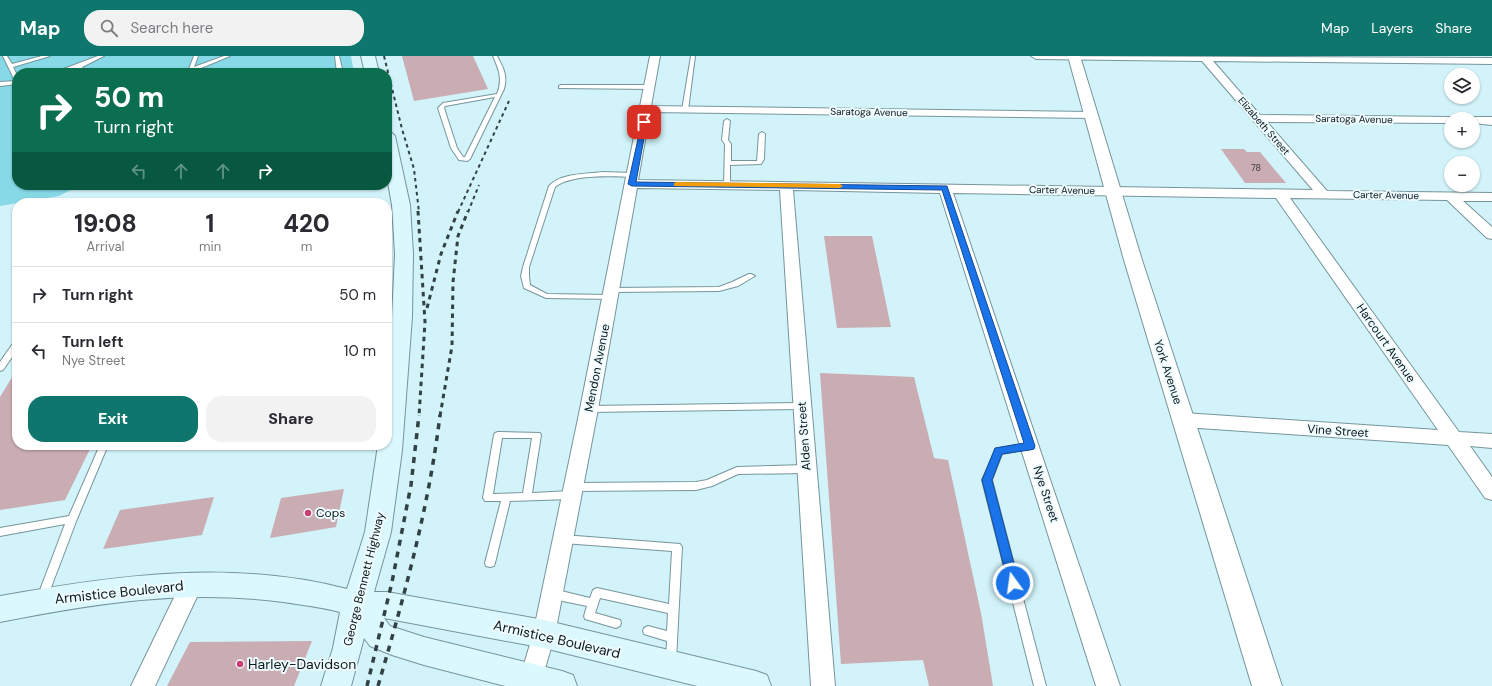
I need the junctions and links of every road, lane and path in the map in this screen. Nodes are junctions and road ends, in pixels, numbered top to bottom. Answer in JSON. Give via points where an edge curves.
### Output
{"nodes":[{"id":1,"x":5,"y":56,"type":"edge"},
{"id":2,"x":48,"y":56,"type":"edge"},
{"id":3,"x":102,"y":56,"type":"edge"},
{"id":4,"x":196,"y":56,"type":"edge"},
{"id":5,"x":228,"y":56,"type":"edge"},
{"id":6,"x":337,"y":56,"type":"edge"},
{"id":7,"x":368,"y":56,"type":"edge"},
{"id":8,"x":495,"y":56,"type":"edge"},
{"id":9,"x":655,"y":56,"type":"edge"},
{"id":10,"x":694,"y":56,"type":"edge"},
{"id":11,"x":1036,"y":56,"type":"edge"},
{"id":12,"x":1074,"y":56,"type":"edge"},
{"id":13,"x":1205,"y":58,"type":"junction"},
{"id":14,"x":1492,"y":61,"type":"edge"},
{"id":15,"x":10,"y":66,"type":"junction"},
{"id":16,"x":79,"y":66,"type":"joint"},
{"id":17,"x":72,"y":68,"type":"edge"},
{"id":18,"x":191,"y":68,"type":"edge"},
{"id":19,"x":194,"y":68,"type":"edge"},
{"id":20,"x":339,"y":68,"type":"edge"},
{"id":21,"x":371,"y":68,"type":"edge"},
{"id":22,"x":12,"y":70,"type":"edge"},
{"id":23,"x":12,"y":82,"type":"edge"},
{"id":24,"x":0,"y":84,"type":"edge"},
{"id":25,"x":650,"y":87,"type":"junction"},
{"id":26,"x":561,"y":88,"type":"dead end"},
{"id":27,"x":499,"y":95,"type":"junction"},
{"id":28,"x":646,"y":109,"type":"junction"},
{"id":29,"x":685,"y":110,"type":"junction"},
{"id":30,"x":1092,"y":115,"type":"junction"},
{"id":31,"x":1258,"y":118,"type":"junction"},
{"id":32,"x":1444,"y":120,"type":"edge"},
{"id":33,"x":1480,"y":120,"type":"edge"},
{"id":34,"x":728,"y":121,"type":"dead end"},
{"id":35,"x":1492,"y":121,"type":"edge"},
{"id":36,"x":762,"y":134,"type":"dead end"},
{"id":37,"x":392,"y":161,"type":"edge"},
{"id":38,"x":727,"y":162,"type":"junction"},
{"id":39,"x":633,"y":179,"type":"junction"},
{"id":40,"x":727,"y":185,"type":"junction"},
{"id":41,"x":786,"y":186,"type":"junction"},
{"id":42,"x":945,"y":188,"type":"junction"},
{"id":43,"x":1112,"y":190,"type":"junction"},
{"id":44,"x":1280,"y":194,"type":"junction"},
{"id":45,"x":1324,"y":195,"type":"junction"},
{"id":46,"x":1450,"y":196,"type":"junction"},
{"id":47,"x":1492,"y":197,"type":"edge"},
{"id":48,"x":1492,"y":235,"type":"edge"},
{"id":49,"x":751,"y":276,"type":"dead end"},
{"id":50,"x":611,"y":293,"type":"junction"},
{"id":51,"x":12,"y":351,"type":"edge"},
{"id":52,"x":0,"y":368,"type":"edge"},
{"id":53,"x":801,"y":406,"type":"junction"},
{"id":54,"x":589,"y":409,"type":"junction"},
{"id":55,"x":1184,"y":420,"type":"junction"},
{"id":56,"x":392,"y":428,"type":"edge"},
{"id":57,"x":1454,"y":439,"type":"junction"},
{"id":58,"x":1492,"y":441,"type":"edge"},
{"id":59,"x":1030,"y":446,"type":"junction"},
{"id":60,"x":102,"y":450,"type":"edge"},
{"id":61,"x":390,"y":450,"type":"edge"},
{"id":62,"x":806,"y":469,"type":"junction"},
{"id":63,"x":573,"y":491,"type":"junction"},
{"id":64,"x":1492,"y":492,"type":"edge"},
{"id":65,"x":527,"y":497,"type":"junction"},
{"id":66,"x":506,"y":498,"type":"junction"},
{"id":67,"x":72,"y":519,"type":"junction"},
{"id":68,"x":0,"y":532,"type":"edge"},
{"id":69,"x":563,"y":539,"type":"junction"},
{"id":70,"x":490,"y":563,"type":"dead end"},
{"id":71,"x":192,"y":584,"type":"junction"},
{"id":72,"x":552,"y":593,"type":"junction"},
{"id":73,"x":41,"y":601,"type":"junction"},
{"id":74,"x":594,"y":603,"type":"junction"},
{"id":75,"x":356,"y":604,"type":"junction"},
{"id":76,"x":0,"y":609,"type":"edge"},
{"id":77,"x":674,"y":610,"type":"junction"},
{"id":78,"x":616,"y":623,"type":"dead end"},
{"id":79,"x":648,"y":631,"type":"dead end"},
{"id":80,"x":544,"y":634,"type":"junction"},
{"id":81,"x":671,"y":651,"type":"junction"},
{"id":82,"x":532,"y":678,"type":"junction"},
{"id":83,"x":143,"y":686,"type":"edge"},
{"id":84,"x":336,"y":686,"type":"edge"},
{"id":85,"x":562,"y":686,"type":"edge"},
{"id":86,"x":756,"y":686,"type":"edge"},
{"id":87,"x":823,"y":686,"type":"edge"},
{"id":88,"x":1040,"y":686,"type":"edge"},
{"id":89,"x":1108,"y":686,"type":"edge"},
{"id":90,"x":1267,"y":686,"type":"edge"}],
"edges":[{"from":1,"to":15,"type":"lane"},
{"from":2,"to":15,"type":"lane"},
{"from":3,"to":16,"type":"lane"},
{"from":4,"to":18,"type":"lane"},
{"from":5,"to":19,"type":"lane"},
{"from":6,"to":20,"type":"lane"},
{"from":7,"to":21,"type":"main road"},
{"from":8,"to":27,"type":"lane","via":[[505,78]]},
{"from":9,"to":25,"type":"street","name":"Mendon Avenue"},
{"from":10,"to":29,"type":"lane"},
{"from":11,"to":12,"type":"street"},
{"from":12,"to":13,"type":"street"},
{"from":12,"to":30,"type":"street","name":"York Avenue"},
{"from":13,"to":14,"type":"street"},
{"from":13,"to":31,"type":"street","name":"Elizabeth Street"},
{"from":15,"to":22,"type":"lane"},
{"from":16,"to":17,"type":"lane"},
{"from":23,"to":24,"type":"lane"},
{"from":25,"to":26,"type":"lane"},
{"from":25,"to":28,"type":"street","name":"Mendon Avenue"},
{"from":27,"to":27,"type":"lane","via":[[467,159],[461,159],[454,148],[441,108],[443,104]]},
{"from":28,"to":29,"type":"street","name":"Saratoga Avenue"},
{"from":28,"to":39,"type":"street","name":"Mendon Avenue"},
{"from":29,"to":30,"type":"street","name":"Saratoga Avenue"},
{"from":30,"to":43,"type":"street","name":"York Avenue"},
{"from":31,"to":32,"type":"street","name":"Saratoga Avenue"},
{"from":31,"to":45,"type":"street","name":"Elizabeth Street"},
{"from":33,"to":35,"type":"street"},
{"from":34,"to":38,"type":"lane","via":[[725,140],[728,144]]},
{"from":36,"to":38,"type":"lane","via":[[759,162]]},
{"from":37,"to":56,"type":"main road","name":"George Bennett Highway","via":[[401,205],[404,254],[402,317]]},
{"from":38,"to":40,"type":"lane"},
{"from":39,"to":40,"type":"street","name":"Carter Avenue"},
{"from":39,"to":50,"type":"street","name":"Mendon Avenue"},
{"from":39,"to":50,"type":"lane","via":[[603,174],[558,181],[552,186],[526,267],[527,286],[546,296]]},
{"from":40,"to":41,"type":"street","name":"Carter Avenue"},
{"from":41,"to":42,"type":"street","name":"Carter Avenue"},
{"from":41,"to":53,"type":"street","name":"Alden Street"},
{"from":42,"to":43,"type":"street","name":"Carter Avenue"},
{"from":42,"to":59,"type":"street","name":"Nye Street"},
{"from":43,"to":44,"type":"street","name":"Carter Avenue"},
{"from":43,"to":55,"type":"street","name":"York Avenue"},
{"from":44,"to":45,"type":"street","name":"Carter Avenue"},
{"from":44,"to":57,"type":"street","name":"Harcourt Avenue"},
{"from":45,"to":46,"type":"street","name":"Carter Avenue"},
{"from":46,"to":47,"type":"street","name":"Carter Avenue"},
{"from":46,"to":48,"type":"street"},
{"from":49,"to":50,"type":"lane","via":[[719,289]]},
{"from":50,"to":54,"type":"street","name":"Mendon Avenue"},
{"from":51,"to":52,"type":"lane"},
{"from":53,"to":54,"type":"lane"},
{"from":53,"to":62,"type":"street","name":"Alden Street"},
{"from":54,"to":63,"type":"street","name":"Mendon Avenue"},
{"from":55,"to":57,"type":"street","name":"Vine Street"},
{"from":55,"to":90,"type":"street","name":"York Avenue"},
{"from":57,"to":58,"type":"street","name":"Vine Street"},
{"from":57,"to":64,"type":"street","name":"Harcourt Avenue"},
{"from":59,"to":88,"type":"lane","via":[[999,451],[987,480]]},
{"from":59,"to":89,"type":"street","name":"Nye Street"},
{"from":60,"to":67,"type":"lane"},
{"from":61,"to":75,"type":"main road","name":"George Bennett Highway","via":[[378,532]]},
{"from":62,"to":63,"type":"lane","via":[[737,471],[696,486]]},
{"from":62,"to":87,"type":"street","name":"Alden Street"},
{"from":63,"to":65,"type":"lane"},
{"from":63,"to":69,"type":"street","name":"Mendon Avenue"},
{"from":65,"to":66,"type":"lane"},
{"from":65,"to":66,"type":"lane","via":[[537,435],[498,435],[488,498]]},
{"from":66,"to":70,"type":"lane"},
{"from":67,"to":68,"type":"lane"},
{"from":67,"to":73,"type":"lane"},
{"from":69,"to":72,"type":"street","name":"Mendon Avenue"},
{"from":69,"to":77,"type":"lane","via":[[677,547]]},
{"from":71,"to":73,"type":"main road","name":"Armistice Boulevard","via":[[136,587]]},
{"from":71,"to":75,"type":"main road","name":"Armistice Boulevard","via":[[253,586],[322,595]]},
{"from":71,"to":83,"type":"street"},
{"from":72,"to":74,"type":"lane"},
{"from":72,"to":80,"type":"street","name":"Mendon Avenue"},
{"from":73,"to":76,"type":"main road","name":"Armistice Boulevard"},
{"from":74,"to":77,"type":"lane","via":[[597,593]]},
{"from":74,"to":78,"type":"lane","via":[[589,616]]},
{"from":75,"to":80,"type":"main road","name":"Armistice Boulevard","via":[[387,605]]},
{"from":75,"to":82,"type":"main road","via":[[380,636],[424,652]]},
{"from":75,"to":84,"type":"main road","name":"George Bennett Highway","via":[[348,648]]},
{"from":77,"to":81,"type":"lane"},
{"from":79,"to":81,"type":"lane"},
{"from":80,"to":81,"type":"main road","name":"Armistice Boulevard"},
{"from":80,"to":82,"type":"street","name":"Mendon Avenue"},
{"from":81,"to":86,"type":"main road","name":"Armistice Boulevard"},
{"from":82,"to":85,"type":"main road"}]}
